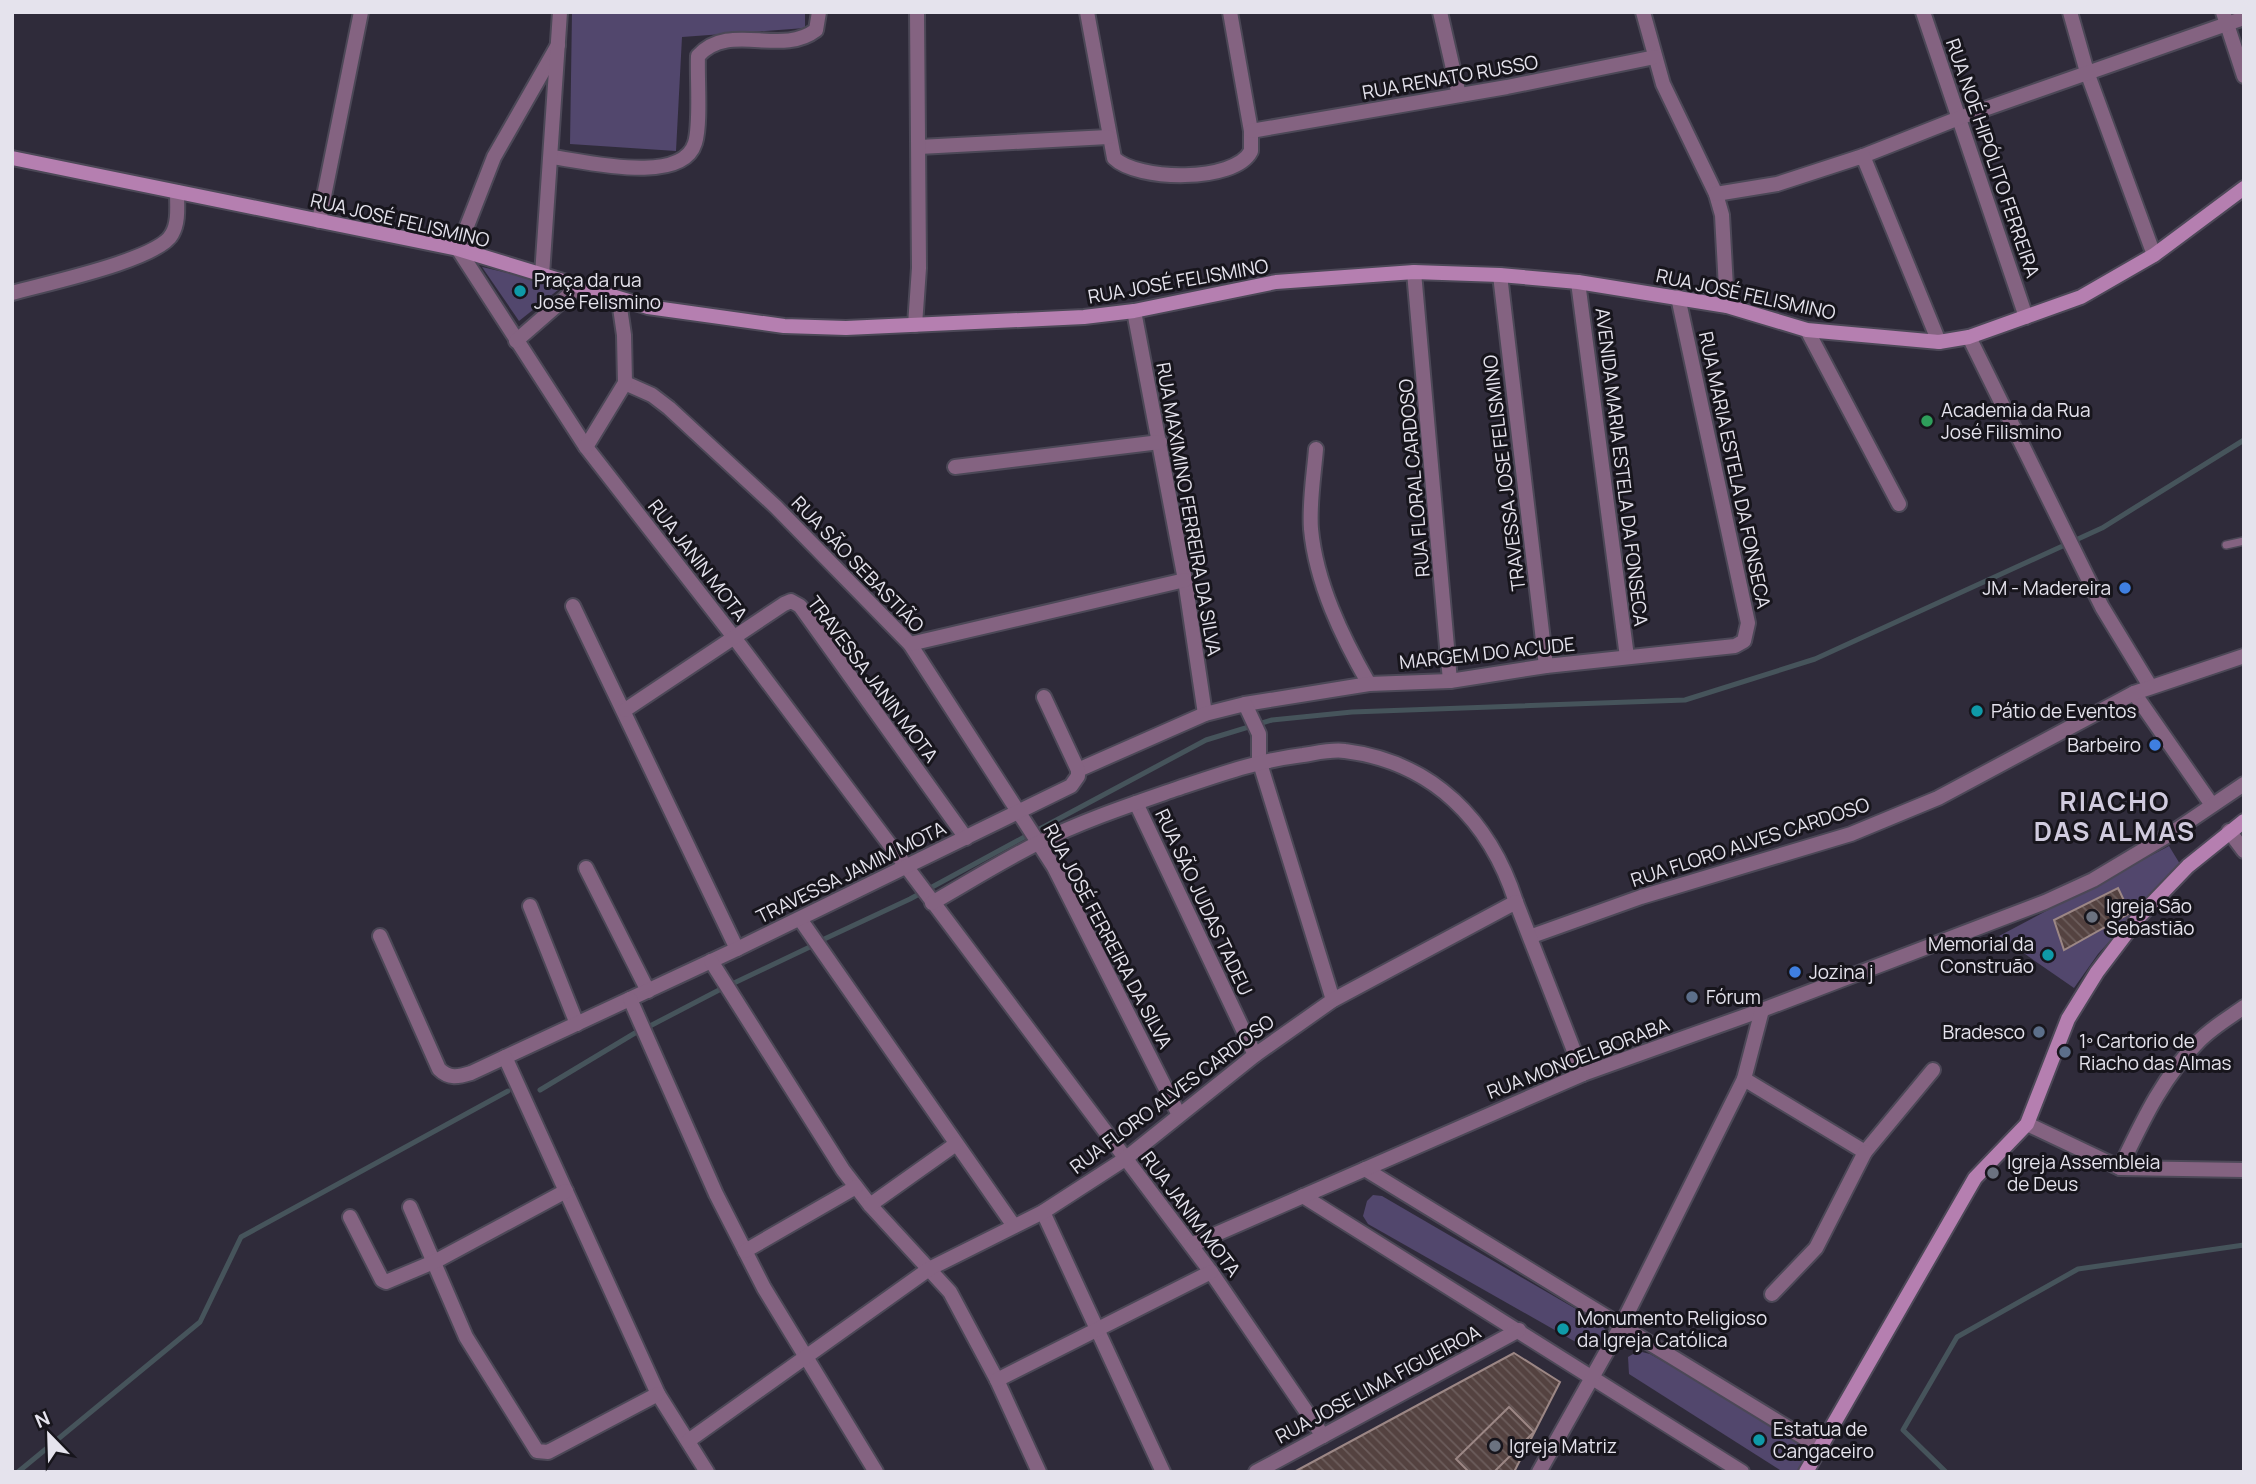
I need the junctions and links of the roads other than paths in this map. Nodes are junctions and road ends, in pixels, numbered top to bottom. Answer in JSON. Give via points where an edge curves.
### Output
{"nodes":[{"id":1,"x":361,"y":12,"type":"edge"},
{"id":2,"x":560,"y":12,"type":"edge"},
{"id":3,"x":819,"y":12,"type":"edge"},
{"id":4,"x":918,"y":12,"type":"edge"},
{"id":5,"x":1087,"y":12,"type":"edge"},
{"id":6,"x":1230,"y":12,"type":"edge"},
{"id":7,"x":1440,"y":12,"type":"edge"},
{"id":8,"x":1643,"y":12,"type":"edge"},
{"id":9,"x":1923,"y":12,"type":"edge"},
{"id":10,"x":2070,"y":12,"type":"edge"},
{"id":11,"x":2225,"y":18,"type":"edge"},
{"id":12,"x":2244,"y":18,"type":"edge"},
{"id":13,"x":558,"y":45,"type":"junction"},
{"id":14,"x":1655,"y":57,"type":"junction"},
{"id":15,"x":2087,"y":72,"type":"junction"},
{"id":16,"x":2244,"y":76,"type":"edge"},
{"id":17,"x":1460,"y":95,"type":"junction"},
{"id":18,"x":1959,"y":118,"type":"junction"},
{"id":19,"x":1251,"y":131,"type":"junction"},
{"id":20,"x":1108,"y":137,"type":"junction"},
{"id":21,"x":919,"y":147,"type":"junction"},
{"id":22,"x":1863,"y":156,"type":"junction"},
{"id":23,"x":552,"y":157,"type":"junction"},
{"id":24,"x":12,"y":158,"type":"edge"},
{"id":25,"x":2244,"y":188,"type":"edge"},
{"id":26,"x":177,"y":192,"type":"junction"},
{"id":27,"x":1716,"y":194,"type":"junction"},
{"id":28,"x":319,"y":221,"type":"junction"},
{"id":29,"x":458,"y":249,"type":"junction"},
{"id":30,"x":2154,"y":255,"type":"junction"},
{"id":31,"x":1414,"y":272,"type":"junction"},
{"id":32,"x":542,"y":275,"type":"junction"},
{"id":33,"x":1500,"y":275,"type":"junction"},
{"id":34,"x":1578,"y":282,"type":"junction"},
{"id":35,"x":578,"y":287,"type":"junction"},
{"id":36,"x":12,"y":293,"type":"edge"},
{"id":37,"x":1678,"y":297,"type":"junction"},
{"id":38,"x":619,"y":301,"type":"junction"},
{"id":39,"x":1727,"y":306,"type":"junction"},
{"id":40,"x":1134,"y":311,"type":"junction"},
{"id":41,"x":2026,"y":317,"type":"junction"},
{"id":42,"x":915,"y":325,"type":"junction"},
{"id":43,"x":1807,"y":330,"type":"junction"},
{"id":44,"x":1969,"y":337,"type":"junction"},
{"id":45,"x":516,"y":341,"type":"junction"},
{"id":46,"x":1939,"y":342,"type":"junction"},
{"id":47,"x":625,"y":383,"type":"junction"},
{"id":48,"x":1160,"y":442,"type":"junction"},
{"id":49,"x":586,"y":447,"type":"junction"},
{"id":50,"x":1316,"y":449,"type":"dead end"},
{"id":51,"x":955,"y":467,"type":"dead end"},
{"id":52,"x":1899,"y":504,"type":"dead end"},
{"id":53,"x":2244,"y":541,"type":"edge"},
{"id":54,"x":2226,"y":545,"type":"dead end"},
{"id":55,"x":1185,"y":579,"type":"junction"},
{"id":56,"x":573,"y":606,"type":"dead end"},
{"id":57,"x":733,"y":636,"type":"junction"},
{"id":58,"x":910,"y":644,"type":"junction"},
{"id":59,"x":1735,"y":646,"type":"joint"},
{"id":60,"x":2244,"y":656,"type":"edge"},
{"id":61,"x":1627,"y":657,"type":"junction"},
{"id":62,"x":1546,"y":666,"type":"junction"},
{"id":63,"x":1450,"y":681,"type":"junction"},
{"id":64,"x":1369,"y":684,"type":"junction"},
{"id":65,"x":2150,"y":686,"type":"junction"},
{"id":66,"x":2134,"y":693,"type":"junction"},
{"id":67,"x":1044,"y":697,"type":"dead end"},
{"id":68,"x":625,"y":709,"type":"junction"},
{"id":69,"x":1249,"y":710,"type":"junction"},
{"id":70,"x":1205,"y":714,"type":"junction"},
{"id":71,"x":1259,"y":760,"type":"junction"},
{"id":72,"x":1078,"y":770,"type":"junction"},
{"id":73,"x":2244,"y":784,"type":"edge"},
{"id":74,"x":1136,"y":803,"type":"junction"},
{"id":75,"x":2212,"y":805,"type":"junction"},
{"id":76,"x":1019,"y":813,"type":"junction"},
{"id":77,"x":2244,"y":821,"type":"edge"},
{"id":78,"x":2229,"y":831,"type":"junction"},
{"id":79,"x":966,"y":838,"type":"junction"},
{"id":80,"x":1039,"y":843,"type":"junction"},
{"id":81,"x":2244,"y":851,"type":"edge"},
{"id":82,"x":906,"y":866,"type":"junction"},
{"id":83,"x":586,"y":868,"type":"dead end"},
{"id":84,"x":926,"y":895,"type":"junction"},
{"id":85,"x":1517,"y":902,"type":"junction"},
{"id":86,"x":530,"y":906,"type":"dead end"},
{"id":87,"x":800,"y":919,"type":"junction"},
{"id":88,"x":380,"y":936,"type":"dead end"},
{"id":89,"x":1532,"y":936,"type":"junction"},
{"id":90,"x":737,"y":949,"type":"junction"},
{"id":91,"x":711,"y":961,"type":"junction"},
{"id":92,"x":648,"y":991,"type":"junction"},
{"id":93,"x":630,"y":999,"type":"junction"},
{"id":94,"x":1334,"y":1000,"type":"junction"},
{"id":95,"x":2244,"y":1007,"type":"edge"},
{"id":96,"x":1762,"y":1010,"type":"junction"},
{"id":97,"x":577,"y":1024,"type":"junction"},
{"id":98,"x":1255,"y":1055,"type":"junction"},
{"id":99,"x":505,"y":1057,"type":"junction"},
{"id":100,"x":1933,"y":1070,"type":"dead end"},
{"id":101,"x":1583,"y":1073,"type":"junction"},
{"id":102,"x":1744,"y":1079,"type":"junction"},
{"id":103,"x":1179,"y":1115,"type":"junction"},
{"id":104,"x":2026,"y":1124,"type":"junction"},
{"id":105,"x":956,"y":1144,"type":"junction"},
{"id":106,"x":1865,"y":1152,"type":"junction"},
{"id":107,"x":1125,"y":1158,"type":"junction"},
{"id":108,"x":2120,"y":1168,"type":"junction"},
{"id":109,"x":1365,"y":1169,"type":"junction"},
{"id":110,"x":2244,"y":1170,"type":"edge"},
{"id":111,"x":856,"y":1187,"type":"junction"},
{"id":112,"x":566,"y":1191,"type":"junction"},
{"id":113,"x":1303,"y":1196,"type":"junction"},
{"id":114,"x":870,"y":1205,"type":"junction"},
{"id":115,"x":410,"y":1207,"type":"dead end"},
{"id":116,"x":1043,"y":1212,"type":"junction"},
{"id":117,"x":350,"y":1217,"type":"dead end"},
{"id":118,"x":1014,"y":1226,"type":"junction"},
{"id":119,"x":1191,"y":1245,"type":"junction"},
{"id":120,"x":745,"y":1251,"type":"junction"},
{"id":121,"x":436,"y":1261,"type":"junction"},
{"id":122,"x":929,"y":1269,"type":"junction"},
{"id":123,"x":1211,"y":1272,"type":"junction"},
{"id":124,"x":1772,"y":1294,"type":"dead end"},
{"id":125,"x":1621,"y":1326,"type":"junction"},
{"id":126,"x":1519,"y":1330,"type":"junction"},
{"id":127,"x":1099,"y":1331,"type":"junction"},
{"id":128,"x":805,"y":1357,"type":"junction"},
{"id":129,"x":1592,"y":1378,"type":"junction"},
{"id":130,"x":997,"y":1380,"type":"junction"},
{"id":131,"x":658,"y":1394,"type":"junction"},
{"id":132,"x":1323,"y":1436,"type":"junction"},
{"id":133,"x":688,"y":1441,"type":"junction"},
{"id":134,"x":1821,"y":1448,"type":"junction"},
{"id":135,"x":707,"y":1472,"type":"edge"},
{"id":136,"x":876,"y":1472,"type":"edge"},
{"id":137,"x":1039,"y":1472,"type":"edge"},
{"id":138,"x":1163,"y":1472,"type":"edge"},
{"id":139,"x":1256,"y":1472,"type":"edge"},
{"id":140,"x":1539,"y":1472,"type":"edge"},
{"id":141,"x":1742,"y":1472,"type":"edge"},
{"id":142,"x":1806,"y":1472,"type":"edge"}],
"edges":[{"from":1,"to":28,"type":"street"},
{"from":2,"to":13,"type":"street"},
{"from":3,"to":23,"type":"street","via":[[816,30],[800,38],[720,41],[704,48],[698,56],[695,142],[673,164],[635,168]]},
{"from":4,"to":21,"type":"street"},
{"from":5,"to":20,"type":"street"},
{"from":6,"to":19,"type":"street"},
{"from":7,"to":17,"type":"street"},
{"from":8,"to":14,"type":"street"},
{"from":9,"to":18,"type":"street","name":"RUA NOÉ HIPÓLITO FERREIRA"},
{"from":10,"to":15,"type":"street"},
{"from":11,"to":12,"type":"street"},
{"from":11,"to":15,"type":"street"},
{"from":11,"to":16,"type":"street"},
{"from":13,"to":23,"type":"street"},
{"from":13,"to":29,"type":"street","via":[[495,157]]},
{"from":14,"to":17,"type":"street","name":"RUA RENATO RUSSO"},
{"from":14,"to":27,"type":"street"},
{"from":15,"to":18,"type":"street"},
{"from":15,"to":30,"type":"street"},
{"from":17,"to":19,"type":"street","name":"RUA RENATO RUSSO"},
{"from":18,"to":22,"type":"street"},
{"from":18,"to":41,"type":"street","name":"RUA NOÉ HIPÓLITO FERREIRA"},
{"from":19,"to":20,"type":"street","via":[[1251,151],[1241,163],[1198,174],[1128,167],[1114,158]]},
{"from":20,"to":21,"type":"street"},
{"from":21,"to":42,"type":"street"},
{"from":22,"to":27,"type":"street","via":[[1777,184]]},
{"from":22,"to":46,"type":"street"},
{"from":23,"to":32,"type":"street"},
{"from":24,"to":26,"type":"street","name":"RUA JOSÉ FELISMINO"},
{"from":25,"to":30,"type":"street","name":"RUA JOSÉ FELISMINO"},
{"from":26,"to":28,"type":"street","name":"RUA JOSÉ FELISMINO"},
{"from":26,"to":36,"type":"street","via":[[173,234],[155,249]]},
{"from":27,"to":39,"type":"street","via":[[1724,232]]},
{"from":28,"to":29,"type":"street","name":"RUA JOSÉ FELISMINO"},
{"from":29,"to":32,"type":"street","name":"RUA JOSÉ FELISMINO"},
{"from":29,"to":45,"type":"street","name":"RUA JANIN MOTA"},
{"from":30,"to":41,"type":"street","name":"RUA JOSÉ FELISMINO","via":[[2081,297]]},
{"from":31,"to":33,"type":"street","name":"RUA JOSÉ FELISMINO"},
{"from":31,"to":40,"type":"street","name":"RUA JOSÉ FELISMINO","via":[[1276,282]]},
{"from":31,"to":63,"type":"street","name":"RUA FLORAL CARDOSO"},
{"from":32,"to":35,"type":"street","name":"RUA JOSÉ FELISMINO"},
{"from":33,"to":34,"type":"street","name":"RUA JOSÉ FELISMINO"},
{"from":33,"to":62,"type":"street","name":"TRAVESSA JOSE FELISMINO"},
{"from":34,"to":37,"type":"street","name":"RUA JOSÉ FELISMINO"},
{"from":34,"to":61,"type":"street","name":"AVENIDA MARIA ESTELA DA FONSECA"},
{"from":35,"to":38,"type":"street","name":"RUA JOSÉ FELISMINO"},
{"from":35,"to":45,"type":"street"},
{"from":37,"to":39,"type":"street","name":"RUA JOSÉ FELISMINO"},
{"from":37,"to":59,"type":"street","name":"RUA MARIA ESTELA DA FONSECA","via":[[1748,623],[1744,641]]},
{"from":38,"to":42,"type":"street","name":"RUA JOSÉ FELISMINO","via":[[784,326]]},
{"from":38,"to":47,"type":"street"},
{"from":39,"to":43,"type":"street","name":"RUA JOSÉ FELISMINO"},
{"from":40,"to":42,"type":"street","name":"RUA JOSÉ FELISMINO"},
{"from":40,"to":48,"type":"street","name":"RUA MAXIMINO FERREIRA DA SILVA"},
{"from":41,"to":44,"type":"street","name":"RUA JOSÉ FELISMINO"},
{"from":43,"to":46,"type":"street","name":"RUA JOSÉ FELISMINO"},
{"from":43,"to":52,"type":"street"},
{"from":44,"to":46,"type":"street","name":"RUA JOSÉ FELISMINO"},
{"from":44,"to":65,"type":"street","via":[[2102,607]]},
{"from":45,"to":49,"type":"street","name":"RUA JANIN MOTA"},
{"from":47,"to":49,"type":"street"},
{"from":47,"to":58,"type":"street","name":"RUA SÃO SEBASTIÃO","via":[[669,408],[776,507]]},
{"from":48,"to":51,"type":"street"},
{"from":48,"to":55,"type":"street","name":"RUA MAXIMINO FERREIRA DA SILVA"},
{"from":49,"to":57,"type":"street","name":"RUA JANIN MOTA"},
{"from":50,"to":64,"type":"street","via":[[1311,526],[1316,564],[1348,647]]},
{"from":53,"to":54,"type":"lane"},
{"from":55,"to":58,"type":"street"},
{"from":55,"to":70,"type":"street","name":"RUA MAXIMINO FERREIRA DA SILVA"},
{"from":56,"to":68,"type":"street"},
{"from":57,"to":68,"type":"street","name":"TRAVESSA JANIN MOTA"},
{"from":57,"to":79,"type":"street","name":"TRAVESSA JANIN MOTA","via":[[784,604],[791,601],[800,606]]},
{"from":57,"to":82,"type":"street","name":"RUA JANIN MOTA"},
{"from":58,"to":76,"type":"street","name":"RUA SÃO SEBASTIÃO"},
{"from":59,"to":61,"type":"street","name":"MARGEM DO ACUDE"},
{"from":60,"to":65,"type":"street","name":"RUA FLORO ALVES CARDOSO"},
{"from":61,"to":62,"type":"street","name":"MARGEM DO ACUDE"},
{"from":62,"to":63,"type":"street","name":"MARGEM DO ACUDE"},
{"from":63,"to":64,"type":"street","name":"MARGEM DO ACUDE"},
{"from":64,"to":69,"type":"street","name":"MARGEM DO ACUDE"},
{"from":65,"to":66,"type":"street","name":"RUA FLORO ALVES CARDOSO"},
{"from":66,"to":75,"type":"street"},
{"from":66,"to":89,"type":"street","name":"RUA FLORO ALVES CARDOSO","via":[[1938,798],[1851,834],[1641,897]]},
{"from":67,"to":72,"type":"street"},
{"from":68,"to":90,"type":"street"},
{"from":69,"to":70,"type":"street","name":"MARGEM DO ACUDE"},
{"from":69,"to":71,"type":"street","via":[[1259,734]]},
{"from":70,"to":72,"type":"street"},
{"from":71,"to":74,"type":"street"},
{"from":71,"to":85,"type":"street","via":[[1343,750],[1396,762],[1435,785],[1471,817],[1504,865]]},
{"from":71,"to":94,"type":"street"},
{"from":72,"to":76,"type":"street","name":"TRAVESSA JAMIM MOTA","via":[[1071,786]]},
{"from":73,"to":75,"type":"street","name":"RUA MONOEL BORABA"},
{"from":74,"to":80,"type":"street"},
{"from":74,"to":98,"type":"street","name":"RUA SÃO JUDAS TADEU"},
{"from":75,"to":96,"type":"street","name":"RUA MONOEL BORABA","via":[[2093,880],[2045,902]]},
{"from":76,"to":79,"type":"street","name":"TRAVESSA JAMIM MOTA"},
{"from":76,"to":80,"type":"street","name":"RUA JOSÉ FERREIRA DA SILVA"},
{"from":77,"to":78,"type":"street"},
{"from":78,"to":81,"type":"street"},
{"from":78,"to":104,"type":"street","via":[[2138,918],[2097,972],[2068,1019]]},
{"from":79,"to":82,"type":"street","name":"TRAVESSA JAMIM MOTA"},
{"from":80,"to":84,"type":"street"},
{"from":80,"to":103,"type":"street","name":"RUA JOSÉ FERREIRA DA SILVA"},
{"from":82,"to":84,"type":"street","name":"RUA JANIN MOTA"},
{"from":82,"to":87,"type":"street","name":"TRAVESSA JAMIM MOTA"},
{"from":83,"to":92,"type":"street"},
{"from":84,"to":107,"type":"street","name":"RUA JANIM MOTA"},
{"from":85,"to":89,"type":"street"},
{"from":85,"to":94,"type":"street","name":"RUA FLORO ALVES CARDOSO"},
{"from":86,"to":97,"type":"street"},
{"from":87,"to":90,"type":"street","name":"TRAVESSA JAMIM MOTA"},
{"from":87,"to":105,"type":"street"},
{"from":88,"to":99,"type":"street","name":"TRAVESSA JAMIM MOTA","via":[[445,1075],[471,1073]]},
{"from":89,"to":101,"type":"street"},
{"from":90,"to":91,"type":"street","name":"TRAVESSA JAMIM MOTA"},
{"from":91,"to":92,"type":"street","name":"TRAVESSA JAMIM MOTA"},
{"from":91,"to":111,"type":"street"},
{"from":92,"to":93,"type":"street","name":"TRAVESSA JAMIM MOTA"},
{"from":93,"to":97,"type":"street","name":"TRAVESSA JAMIM MOTA"},
{"from":93,"to":120,"type":"street"},
{"from":94,"to":98,"type":"street","name":"RUA FLORO ALVES CARDOSO"},
{"from":95,"to":108,"type":"street","via":[[2201,1039],[2154,1096]]},
{"from":96,"to":101,"type":"street","name":"RUA MONOEL BORABA"},
{"from":96,"to":102,"type":"street"},
{"from":97,"to":99,"type":"street","name":"TRAVESSA JAMIM MOTA"},
{"from":98,"to":103,"type":"street","name":"RUA FLORO ALVES CARDOSO"},
{"from":99,"to":112,"type":"street"},
{"from":100,"to":106,"type":"street"},
{"from":101,"to":109,"type":"street","name":"RUA MONOEL BORABA"},
{"from":102,"to":106,"type":"street"},
{"from":102,"to":125,"type":"street"},
{"from":103,"to":107,"type":"street","name":"RUA FLORO ALVES CARDOSO"},
{"from":104,"to":108,"type":"street"},
{"from":104,"to":134,"type":"street","via":[[1975,1178]]},
{"from":105,"to":114,"type":"street"},
{"from":105,"to":118,"type":"street"},
{"from":106,"to":124,"type":"street","via":[[1816,1248]]},
{"from":107,"to":116,"type":"street","name":"RUA FLORO ALVES CARDOSO"},
{"from":107,"to":119,"type":"street","name":"RUA JANIM MOTA"},
{"from":108,"to":110,"type":"street"},
{"from":109,"to":113,"type":"street","name":"RUA MONOEL BORABA"},
{"from":109,"to":125,"type":"street"},
{"from":111,"to":114,"type":"street"},
{"from":111,"to":120,"type":"street"},
{"from":112,"to":121,"type":"street"},
{"from":112,"to":131,"type":"street"},
{"from":113,"to":119,"type":"street","name":"RUA MONOEL BORABA"},
{"from":113,"to":126,"type":"street"},
{"from":114,"to":122,"type":"street"},
{"from":115,"to":121,"type":"street"},
{"from":116,"to":118,"type":"street","name":"RUA FLORO ALVES CARDOSO"},
{"from":116,"to":127,"type":"street"},
{"from":117,"to":121,"type":"street","via":[[382,1280],[400,1279]]},
{"from":118,"to":122,"type":"street","name":"RUA FLORO ALVES CARDOSO"},
{"from":119,"to":123,"type":"street","name":"RUA JANIM MOTA"},
{"from":120,"to":128,"type":"street"},
{"from":121,"to":131,"type":"street","via":[[466,1337],[537,1451],[548,1452]]},
{"from":122,"to":128,"type":"street","name":"RUA FLORO ALVES CARDOSO"},
{"from":122,"to":130,"type":"street","via":[[950,1292]]},
{"from":123,"to":127,"type":"street"},
{"from":123,"to":132,"type":"street","name":"RUA JANIM MOTA"},
{"from":125,"to":129,"type":"street"},
{"from":125,"to":134,"type":"street"},
{"from":126,"to":129,"type":"street"},
{"from":126,"to":132,"type":"street","name":"RUA JOSE LIMA FIGUEIROA"},
{"from":127,"to":130,"type":"street"},
{"from":127,"to":138,"type":"street"},
{"from":128,"to":133,"type":"street","name":"RUA FLORO ALVES CARDOSO"},
{"from":128,"to":136,"type":"street"},
{"from":129,"to":140,"type":"street"},
{"from":129,"to":141,"type":"street"},
{"from":130,"to":137,"type":"street"},
{"from":131,"to":133,"type":"street"},
{"from":132,"to":139,"type":"street","name":"RUA JOSE LIMA FIGUEIROA"},
{"from":133,"to":135,"type":"street"},
{"from":134,"to":142,"type":"street"}]}
